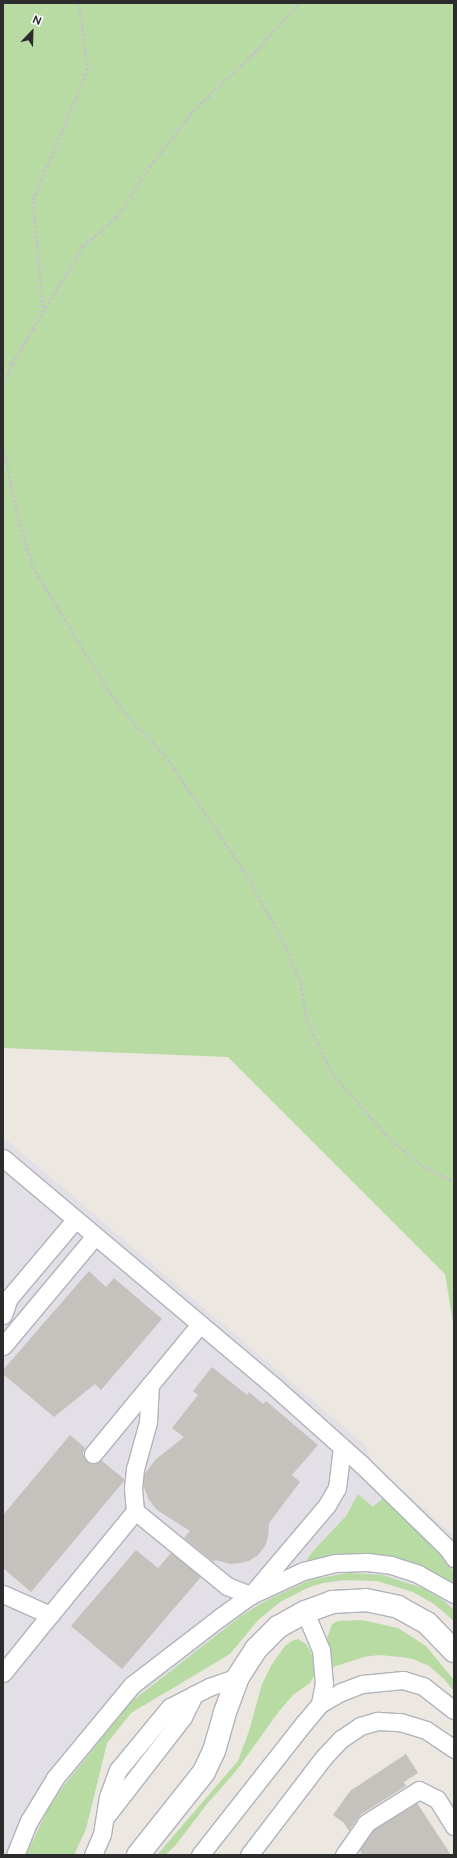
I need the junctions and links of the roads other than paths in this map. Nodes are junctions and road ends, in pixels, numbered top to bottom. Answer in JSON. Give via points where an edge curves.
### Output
{"nodes":[{"id":1,"x":3,"y":1158,"type":"edge"},
{"id":2,"x":76,"y":1220,"type":"junction"},
{"id":3,"x":94,"y":1236,"type":"junction"},
{"id":4,"x":3,"y":1315,"type":"edge"},
{"id":5,"x":200,"y":1324,"type":"junction"},
{"id":6,"x":3,"y":1346,"type":"edge"},
{"id":7,"x":150,"y":1385,"type":"junction"},
{"id":8,"x":342,"y":1447,"type":"junction"},
{"id":9,"x":93,"y":1454,"type":"dead end"},
{"id":10,"x":135,"y":1511,"type":"junction"},
{"id":11,"x":454,"y":1558,"type":"edge"},
{"id":12,"x":3,"y":1594,"type":"edge"},
{"id":13,"x":454,"y":1594,"type":"edge"},
{"id":14,"x":251,"y":1595,"type":"junction"},
{"id":15,"x":305,"y":1612,"type":"junction"},
{"id":16,"x":50,"y":1615,"type":"junction"},
{"id":17,"x":454,"y":1651,"type":"edge"},
{"id":18,"x":3,"y":1673,"type":"edge"},
{"id":19,"x":238,"y":1677,"type":"junction"},
{"id":20,"x":320,"y":1704,"type":"junction"},
{"id":21,"x":454,"y":1710,"type":"edge"},
{"id":22,"x":454,"y":1749,"type":"edge"},
{"id":23,"x":453,"y":1821,"type":"edge"},
{"id":24,"x":15,"y":1855,"type":"edge"},
{"id":25,"x":93,"y":1855,"type":"edge"},
{"id":26,"x":138,"y":1855,"type":"edge"},
{"id":27,"x":200,"y":1855,"type":"edge"},
{"id":28,"x":248,"y":1855,"type":"edge"},
{"id":29,"x":344,"y":1855,"type":"edge"}],
"edges":[{"from":1,"to":2,"type":"lane"},
{"from":2,"to":3,"type":"lane"},
{"from":2,"to":4,"type":"lane","via":[[9,1298]]},
{"from":3,"to":5,"type":"lane"},
{"from":3,"to":6,"type":"lane"},
{"from":5,"to":7,"type":"lane"},
{"from":5,"to":8,"type":"lane"},
{"from":7,"to":9,"type":"lane"},
{"from":7,"to":10,"type":"lane","via":[[148,1422],[134,1469],[132,1488]]},
{"from":8,"to":11,"type":"lane","via":[[448,1549]]},
{"from":8,"to":14,"type":"lane","via":[[337,1488],[328,1505]]},
{"from":10,"to":14,"type":"lane","via":[[227,1586]]},
{"from":10,"to":16,"type":"lane"},
{"from":12,"to":16,"type":"lane"},
{"from":13,"to":14,"type":"lane","via":[[418,1574],[392,1565],[367,1562],[334,1564],[303,1571]]},
{"from":14,"to":24,"type":"lane","via":[[132,1686],[55,1778],[29,1821]]},
{"from":15,"to":17,"type":"street","via":[[339,1601],[366,1600],[398,1607],[428,1623]]},
{"from":15,"to":19,"type":"street","via":[[278,1627],[256,1649]]},
{"from":15,"to":20,"type":"lane","via":[[321,1650],[324,1683]]},
{"from":16,"to":18,"type":"lane"},
{"from":19,"to":25,"type":"lane","via":[[194,1694],[170,1707],[118,1770],[108,1797],[102,1834]]},
{"from":19,"to":26,"type":"street","via":[[214,1751],[204,1772]]},
{"from":20,"to":21,"type":"lane","via":[[362,1684],[403,1680],[423,1686]]},
{"from":20,"to":27,"type":"lane"},
{"from":22,"to":28,"type":"lane","via":[[426,1730],[400,1722],[378,1721],[360,1726],[341,1739],[324,1757]]},
{"from":23,"to":29,"type":"lane","via":[[437,1798],[419,1790],[366,1823]]}]}
